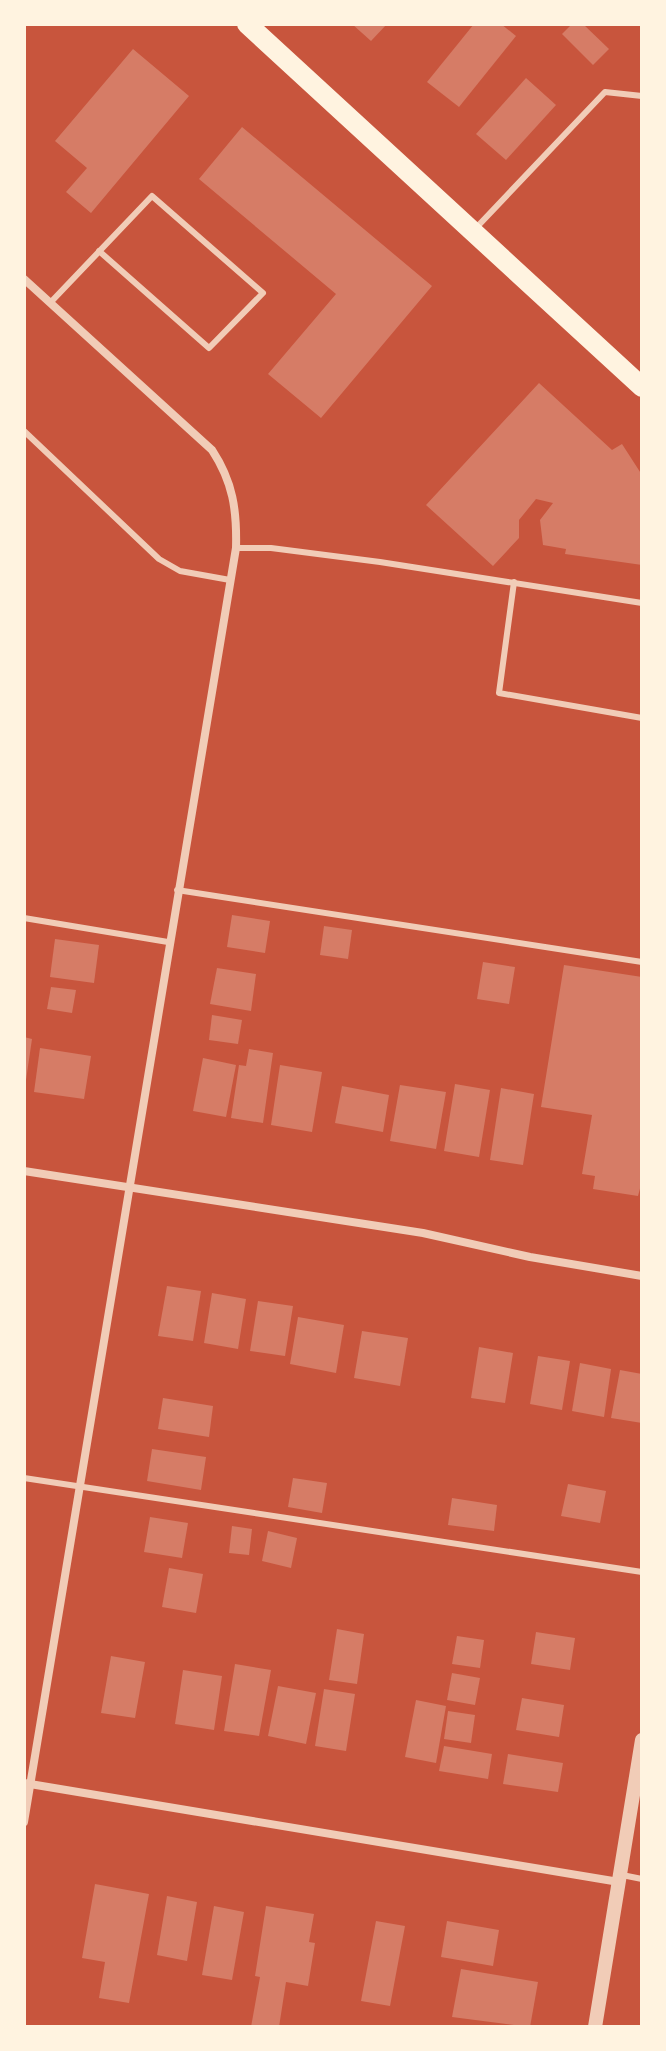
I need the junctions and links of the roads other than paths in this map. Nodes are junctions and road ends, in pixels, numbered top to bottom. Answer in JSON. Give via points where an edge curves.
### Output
{"nodes":[{"id":1,"x":247,"y":24,"type":"edge"},
{"id":2,"x":642,"y":96,"type":"edge"},
{"id":3,"x":473,"y":231,"type":"junction"},
{"id":4,"x":99,"y":251,"type":"junction"},
{"id":5,"x":24,"y":279,"type":"edge"},
{"id":6,"x":50,"y":303,"type":"junction"},
{"id":7,"x":642,"y":387,"type":"edge"},
{"id":8,"x":24,"y":431,"type":"edge"},
{"id":9,"x":236,"y":548,"type":"junction"},
{"id":10,"x":230,"y":580,"type":"junction"},
{"id":11,"x":514,"y":582,"type":"junction"},
{"id":12,"x":642,"y":603,"type":"edge"},
{"id":13,"x":642,"y":718,"type":"edge"},
{"id":14,"x":177,"y":890,"type":"junction"},
{"id":15,"x":24,"y":918,"type":"edge"},
{"id":16,"x":168,"y":942,"type":"junction"},
{"id":17,"x":642,"y":962,"type":"edge"},
{"id":18,"x":24,"y":1171,"type":"edge"},
{"id":19,"x":127,"y":1188,"type":"junction"},
{"id":20,"x":642,"y":1276,"type":"edge"},
{"id":21,"x":24,"y":1478,"type":"edge"},
{"id":22,"x":77,"y":1487,"type":"junction"},
{"id":23,"x":642,"y":1572,"type":"edge"},
{"id":24,"x":642,"y":1740,"type":"edge"},
{"id":25,"x":27,"y":1784,"type":"edge"},
{"id":26,"x":24,"y":1822,"type":"edge"},
{"id":27,"x":619,"y":1878,"type":"junction"},
{"id":28,"x":642,"y":1879,"type":"edge"},
{"id":29,"x":595,"y":2027,"type":"edge"}],
"edges":[{"from":1,"to":3,"type":"main road"},
{"from":2,"to":3,"type":"lane","via":[[605,92]]},
{"from":3,"to":7,"type":"main road"},
{"from":4,"to":4,"type":"lane","via":[[152,196],[263,293],[209,348]]},
{"from":4,"to":6,"type":"lane"},
{"from":5,"to":6,"type":"street"},
{"from":6,"to":9,"type":"street","via":[[212,450],[235,499]]},
{"from":8,"to":10,"type":"lane","via":[[159,559],[180,571]]},
{"from":9,"to":10,"type":"street"},
{"from":9,"to":11,"type":"lane","via":[[271,548]]},
{"from":10,"to":14,"type":"street"},
{"from":11,"to":12,"type":"lane"},
{"from":11,"to":13,"type":"lane","via":[[499,693]]},
{"from":14,"to":16,"type":"street"},
{"from":14,"to":17,"type":"lane"},
{"from":15,"to":16,"type":"lane"},
{"from":16,"to":19,"type":"street"},
{"from":18,"to":19,"type":"street"},
{"from":19,"to":20,"type":"street","via":[[423,1233]]},
{"from":19,"to":22,"type":"street"},
{"from":21,"to":22,"type":"lane"},
{"from":22,"to":23,"type":"lane"},
{"from":22,"to":25,"type":"street"},
{"from":24,"to":27,"type":"street"},
{"from":25,"to":26,"type":"street"},
{"from":25,"to":27,"type":"street"},
{"from":27,"to":28,"type":"lane"},
{"from":27,"to":29,"type":"street"}]}
